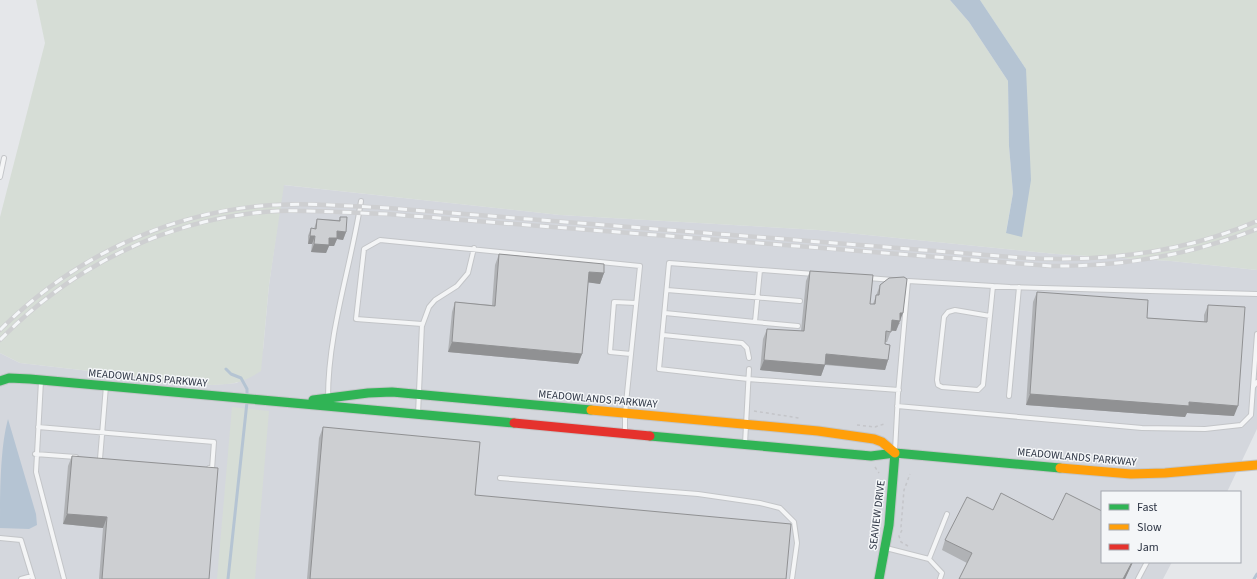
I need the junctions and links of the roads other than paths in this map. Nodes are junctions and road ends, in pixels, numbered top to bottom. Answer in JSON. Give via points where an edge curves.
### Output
{"nodes":[{"id":1,"x":4,"y":158,"type":"dead end"},
{"id":2,"x":0,"y":177,"type":"edge"},
{"id":3,"x":361,"y":201,"type":"dead end"},
{"id":4,"x":474,"y":248,"type":"junction"},
{"id":5,"x":760,"y":270,"type":"junction"},
{"id":6,"x":823,"y":274,"type":"edge"},
{"id":7,"x":862,"y":277,"type":"edge"},
{"id":8,"x":908,"y":281,"type":"junction"},
{"id":9,"x":994,"y":286,"type":"junction"},
{"id":10,"x":1019,"y":287,"type":"junction"},
{"id":11,"x":667,"y":290,"type":"junction"},
{"id":12,"x":1257,"y":294,"type":"edge"},
{"id":13,"x":757,"y":297,"type":"junction"},
{"id":14,"x":800,"y":301,"type":"dead end"},
{"id":15,"x":636,"y":303,"type":"junction"},
{"id":16,"x":665,"y":314,"type":"junction"},
{"id":17,"x":990,"y":316,"type":"junction"},
{"id":18,"x":755,"y":322,"type":"junction"},
{"id":19,"x":422,"y":326,"type":"junction"},
{"id":20,"x":798,"y":326,"type":"dead end"},
{"id":21,"x":1257,"y":334,"type":"edge"},
{"id":22,"x":662,"y":335,"type":"junction"},
{"id":23,"x":631,"y":354,"type":"junction"},
{"id":24,"x":750,"y":358,"type":"dead end"},
{"id":25,"x":749,"y":369,"type":"dead end"},
{"id":26,"x":748,"y":379,"type":"junction"},
{"id":27,"x":41,"y":380,"type":"junction"},
{"id":28,"x":0,"y":381,"type":"edge"},
{"id":29,"x":1257,"y":382,"type":"edge"},
{"id":30,"x":106,"y":386,"type":"junction"},
{"id":31,"x":1253,"y":387,"type":"junction"},
{"id":32,"x":898,"y":390,"type":"junction"},
{"id":33,"x":418,"y":394,"type":"junction"},
{"id":34,"x":1009,"y":396,"type":"dead end"},
{"id":35,"x":328,"y":398,"type":"junction"},
{"id":36,"x":293,"y":403,"type":"junction"},
{"id":37,"x":897,"y":406,"type":"junction"},
{"id":38,"x":625,"y":413,"type":"junction"},
{"id":39,"x":418,"y":414,"type":"junction"},
{"id":40,"x":747,"y":424,"type":"junction"},
{"id":41,"x":38,"y":427,"type":"junction"},
{"id":42,"x":102,"y":432,"type":"junction"},
{"id":43,"x":624,"y":433,"type":"junction"},
{"id":44,"x":745,"y":444,"type":"junction"},
{"id":45,"x":895,"y":453,"type":"junction"},
{"id":46,"x":35,"y":454,"type":"junction"},
{"id":47,"x":78,"y":458,"type":"edge"},
{"id":48,"x":93,"y":459,"type":"edge"},
{"id":49,"x":100,"y":459,"type":"junction"},
{"id":50,"x":108,"y":460,"type":"edge"},
{"id":51,"x":1257,"y":465,"type":"edge"},
{"id":52,"x":205,"y":468,"type":"edge"},
{"id":53,"x":500,"y":478,"type":"dead end"},
{"id":54,"x":947,"y":514,"type":"dead end"},
{"id":55,"x":0,"y":538,"type":"edge"},
{"id":56,"x":886,"y":548,"type":"junction"},
{"id":57,"x":929,"y":559,"type":"junction"},
{"id":58,"x":1146,"y":563,"type":"edge"},
{"id":59,"x":32,"y":577,"type":"edge"},
{"id":60,"x":22,"y":579,"type":"edge"},
{"id":61,"x":64,"y":579,"type":"edge"},
{"id":62,"x":792,"y":579,"type":"edge"},
{"id":63,"x":879,"y":579,"type":"edge"},
{"id":64,"x":940,"y":579,"type":"edge"},
{"id":65,"x":1138,"y":579,"type":"edge"}],
"edges":[{"from":1,"to":2,"type":"lane"},
{"from":3,"to":35,"type":"lane","via":[[354,246],[342,287],[328,380]]},
{"from":4,"to":15,"type":"lane","via":[[640,266]]},
{"from":4,"to":19,"type":"lane","via":[[468,274],[457,286],[435,300],[429,307]]},
{"from":4,"to":19,"type":"lane","via":[[380,240],[364,249],[356,319]]},
{"from":5,"to":6,"type":"lane"},
{"from":5,"to":11,"type":"lane","via":[[669,263]]},
{"from":5,"to":13,"type":"lane"},
{"from":7,"to":8,"type":"lane"},
{"from":8,"to":9,"type":"lane"},
{"from":8,"to":32,"type":"lane"},
{"from":9,"to":10,"type":"lane"},
{"from":9,"to":17,"type":"lane"},
{"from":10,"to":12,"type":"lane"},
{"from":10,"to":34,"type":"lane"},
{"from":11,"to":13,"type":"lane"},
{"from":11,"to":16,"type":"lane"},
{"from":13,"to":14,"type":"lane"},
{"from":13,"to":18,"type":"lane"},
{"from":15,"to":23,"type":"lane"},
{"from":15,"to":23,"type":"lane","via":[[614,302],[610,352]]},
{"from":16,"to":18,"type":"lane"},
{"from":16,"to":22,"type":"lane"},
{"from":17,"to":17,"type":"lane","via":[[983,385],[978,390],[938,385],[944,317],[948,312],[955,310]]},
{"from":18,"to":20,"type":"lane"},
{"from":19,"to":33,"type":"lane"},
{"from":21,"to":31,"type":"lane"},
{"from":22,"to":24,"type":"lane","via":[[742,343],[747,348]]},
{"from":22,"to":26,"type":"lane","via":[[659,369]]},
{"from":23,"to":38,"type":"lane"},
{"from":25,"to":26,"type":"lane"},
{"from":26,"to":32,"type":"lane"},
{"from":26,"to":40,"type":"lane"},
{"from":27,"to":28,"type":"street","name":"MEADOWLANDS PARKWAY","via":[[9,378]]},
{"from":27,"to":30,"type":"street","name":"MEADOWLANDS PARKWAY"},
{"from":27,"to":41,"type":"lane"},
{"from":29,"to":31,"type":"lane"},
{"from":30,"to":36,"type":"street","name":"MEADOWLANDS PARKWAY"},
{"from":30,"to":42,"type":"lane"},
{"from":31,"to":37,"type":"lane","via":[[1251,415],[1241,425],[1205,429],[1142,428]]},
{"from":32,"to":37,"type":"lane"},
{"from":33,"to":35,"type":"street","name":"MEADOWLANDS PARKWAY","via":[[380,392]]},
{"from":33,"to":38,"type":"street","name":"MEADOWLANDS PARKWAY"},
{"from":33,"to":39,"type":"lane"},
{"from":35,"to":36,"type":"street","name":"MEADOWLANDS PARKWAY"},
{"from":36,"to":39,"type":"street","name":"MEADOWLANDS PARKWAY"},
{"from":37,"to":45,"type":"lane"},
{"from":38,"to":40,"type":"street","name":"MEADOWLANDS PARKWAY"},
{"from":38,"to":43,"type":"lane"},
{"from":39,"to":43,"type":"street","name":"MEADOWLANDS PARKWAY"},
{"from":40,"to":44,"type":"lane"},
{"from":40,"to":45,"type":"street","name":"MEADOWLANDS PARKWAY","via":[[874,439]]},
{"from":41,"to":42,"type":"lane"},
{"from":41,"to":46,"type":"lane"},
{"from":42,"to":49,"type":"lane"},
{"from":42,"to":52,"type":"lane","via":[[214,442],[212,469]]},
{"from":43,"to":44,"type":"street","name":"MEADOWLANDS PARKWAY"},
{"from":44,"to":45,"type":"street","name":"MEADOWLANDS PARKWAY","via":[[872,456]]},
{"from":45,"to":51,"type":"street","name":"MEADOWLANDS PARKWAY","via":[[1131,474]]},
{"from":45,"to":56,"type":"street","name":"SEAVIEW DRIVE"},
{"from":46,"to":47,"type":"lane"},
{"from":46,"to":61,"type":"lane","via":[[36,472]]},
{"from":48,"to":49,"type":"lane"},
{"from":49,"to":50,"type":"lane"},
{"from":53,"to":62,"type":"lane","via":[[698,494],[780,508],[794,522],[797,543]]},
{"from":54,"to":57,"type":"lane"},
{"from":55,"to":59,"type":"lane","via":[[21,540]]},
{"from":56,"to":57,"type":"lane"},
{"from":56,"to":63,"type":"street","name":"SEAVIEW DRIVE"},
{"from":57,"to":64,"type":"lane","via":[[942,573]]},
{"from":58,"to":65,"type":"lane"},
{"from":59,"to":60,"type":"lane"}]}
